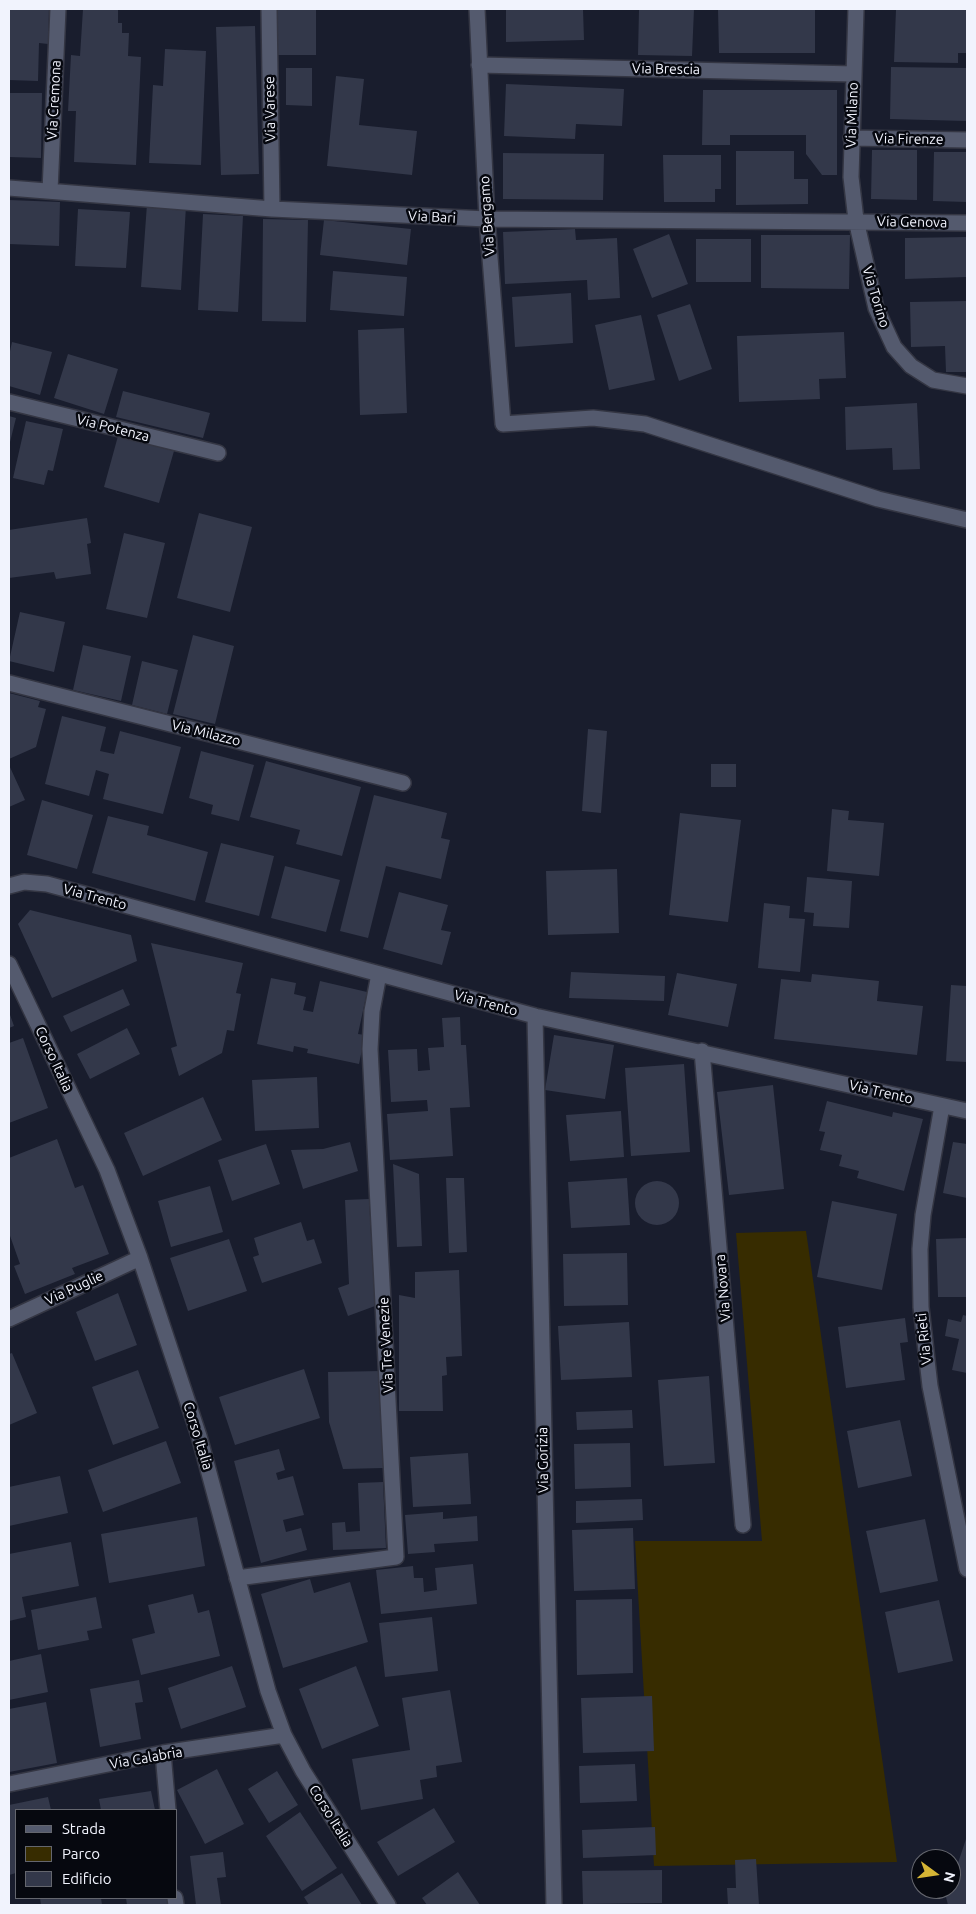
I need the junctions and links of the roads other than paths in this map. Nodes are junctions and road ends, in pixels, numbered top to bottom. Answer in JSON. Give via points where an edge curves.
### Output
{"nodes":[{"id":1,"x":58,"y":9,"type":"edge"},
{"id":2,"x":269,"y":9,"type":"edge"},
{"id":3,"x":477,"y":9,"type":"edge"},
{"id":4,"x":856,"y":9,"type":"edge"},
{"id":5,"x":479,"y":65,"type":"junction"},
{"id":6,"x":854,"y":74,"type":"junction"},
{"id":7,"x":851,"y":138,"type":"junction"},
{"id":8,"x":967,"y":140,"type":"edge"},
{"id":9,"x":9,"y":188,"type":"edge"},
{"id":10,"x":50,"y":191,"type":"junction"},
{"id":11,"x":272,"y":209,"type":"junction"},
{"id":12,"x":487,"y":219,"type":"junction"},
{"id":13,"x":856,"y":220,"type":"junction"},
{"id":14,"x":967,"y":223,"type":"edge"},
{"id":15,"x":967,"y":386,"type":"edge"},
{"id":16,"x":9,"y":402,"type":"edge"},
{"id":17,"x":218,"y":453,"type":"dead end"},
{"id":18,"x":967,"y":520,"type":"edge"},
{"id":19,"x":9,"y":683,"type":"edge"},
{"id":20,"x":403,"y":783,"type":"dead end"},
{"id":21,"x":9,"y":886,"type":"edge"},
{"id":22,"x":9,"y":964,"type":"edge"},
{"id":23,"x":379,"y":974,"type":"junction"},
{"id":24,"x":535,"y":1016,"type":"junction"},
{"id":25,"x":702,"y":1051,"type":"junction"},
{"id":26,"x":942,"y":1106,"type":"junction"},
{"id":27,"x":967,"y":1111,"type":"edge"},
{"id":28,"x":140,"y":1258,"type":"junction"},
{"id":29,"x":9,"y":1319,"type":"edge"},
{"id":30,"x":743,"y":1525,"type":"dead end"},
{"id":31,"x":967,"y":1569,"type":"edge"},
{"id":32,"x":237,"y":1578,"type":"junction"},
{"id":33,"x":284,"y":1735,"type":"junction"},
{"id":34,"x":163,"y":1754,"type":"junction"},
{"id":35,"x":9,"y":1784,"type":"edge"},
{"id":36,"x":168,"y":1809,"type":"edge"},
{"id":37,"x":388,"y":1905,"type":"edge"},
{"id":38,"x":554,"y":1905,"type":"edge"}],
"edges":[{"from":1,"to":10,"type":"street","name":"Via Cremona"},
{"from":2,"to":11,"type":"street","name":"Via Varese"},
{"from":3,"to":5,"type":"street","name":"Via Bergamo"},
{"from":4,"to":6,"type":"street","name":"Via Milano"},
{"from":5,"to":6,"type":"street","name":"Via Brescia"},
{"from":5,"to":12,"type":"street","name":"Via Bergamo"},
{"from":6,"to":7,"type":"street","name":"Via Milano"},
{"from":7,"to":8,"type":"street","name":"Via Firenze"},
{"from":7,"to":13,"type":"street","name":"Via Milano"},
{"from":9,"to":10,"type":"street","name":"Via Bari"},
{"from":10,"to":11,"type":"street","name":"Via Bari"},
{"from":11,"to":12,"type":"street","name":"Via Bari"},
{"from":12,"to":13,"type":"street","name":"Via Bari"},
{"from":12,"to":18,"type":"street","name":"Via Bergamo","via":[[503,424],[593,418],[645,424],[878,499]]},
{"from":13,"to":14,"type":"street","name":"Via Genova"},
{"from":13,"to":15,"type":"street","name":"Via Torino","via":[[876,308],[894,347],[911,366],[927,377]]},
{"from":16,"to":17,"type":"street","name":"Via Potenza"},
{"from":19,"to":20,"type":"street","name":"Via Milazzo"},
{"from":21,"to":23,"type":"street","name":"Via Trento","via":[[24,882],[47,884]]},
{"from":22,"to":28,"type":"street","name":"Corso Italia","via":[[107,1170]]},
{"from":23,"to":24,"type":"street","name":"Via Trento"},
{"from":23,"to":32,"type":"street","name":"Via Tre Venezie","via":[[372,1010],[370,1049],[396,1557]]},
{"from":24,"to":25,"type":"street","name":"Via Trento"},
{"from":24,"to":38,"type":"street","name":"Via Gorizia"},
{"from":25,"to":26,"type":"street","name":"Via Trento"},
{"from":25,"to":30,"type":"street","name":"Via Novara"},
{"from":26,"to":27,"type":"street","name":"Via Trento"},
{"from":26,"to":31,"type":"street","name":"Via Rieti","via":[[923,1215],[920,1307],[930,1386]]},
{"from":28,"to":29,"type":"street","name":"Via Puglie"},
{"from":28,"to":32,"type":"street","name":"Corso Italia","via":[[199,1436]]},
{"from":32,"to":33,"type":"street","name":"Corso Italia","via":[[266,1686]]},
{"from":33,"to":34,"type":"street","name":"Via Calabria"},
{"from":33,"to":37,"type":"street","name":"Corso Italia","via":[[303,1771]]},
{"from":34,"to":35,"type":"street","name":"Via Calabria"},
{"from":34,"to":36,"type":"street"}]}
